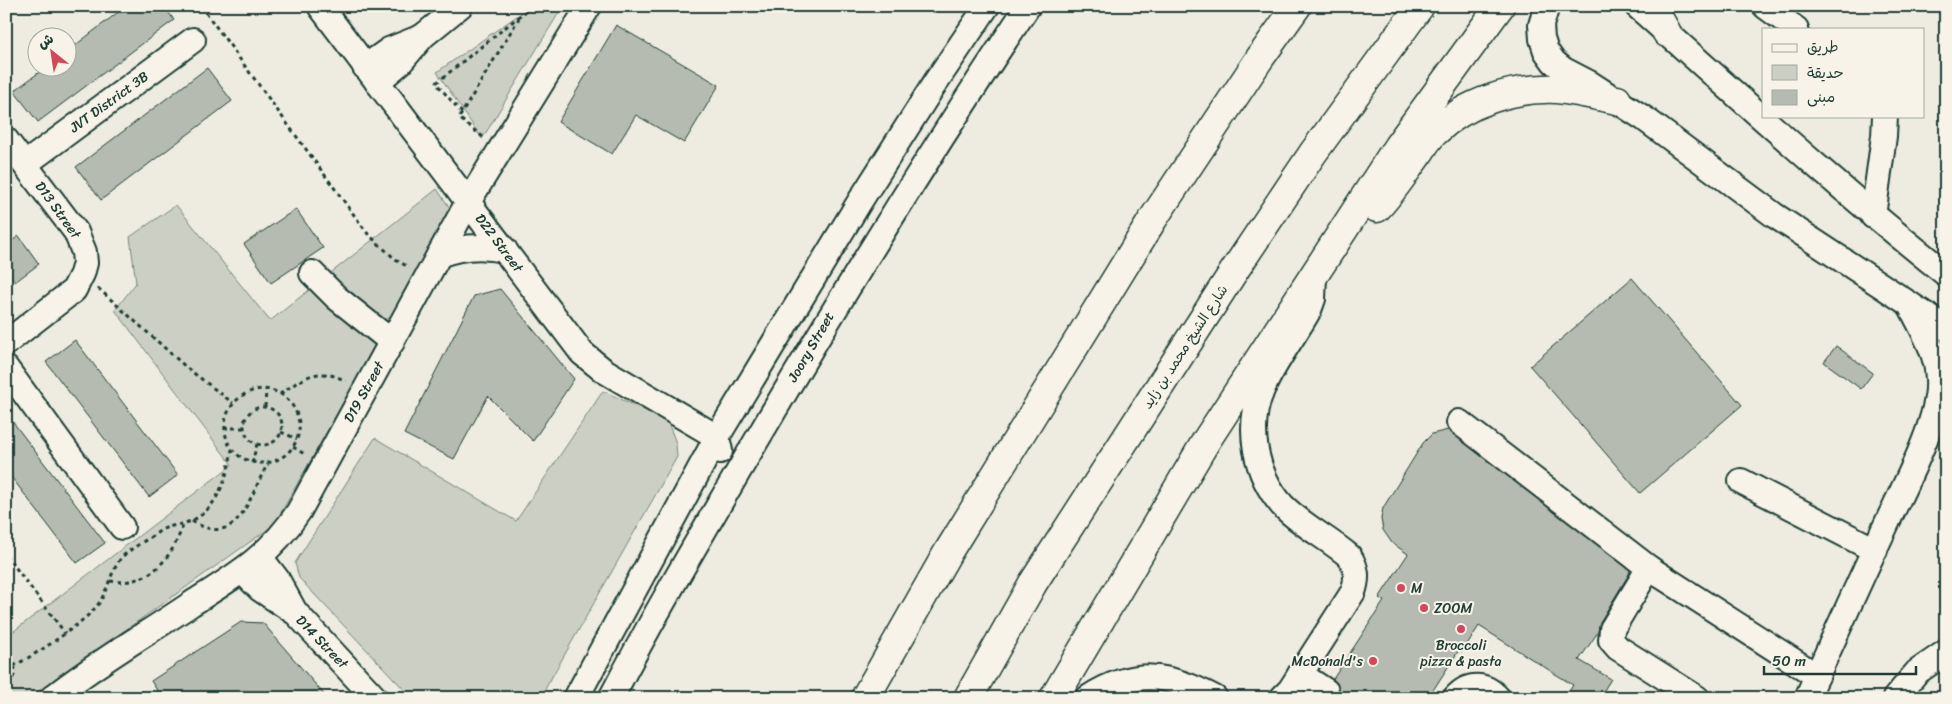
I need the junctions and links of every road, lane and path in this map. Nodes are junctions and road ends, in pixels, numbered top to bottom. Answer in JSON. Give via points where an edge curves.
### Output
{"nodes":[{"id":1,"x":201,"y":6,"type":"edge"},
{"id":2,"x":320,"y":6,"type":"edge"},
{"id":3,"x":460,"y":6,"type":"edge"},
{"id":4,"x":532,"y":6,"type":"edge"},
{"id":5,"x":588,"y":6,"type":"edge"},
{"id":6,"x":987,"y":6,"type":"edge"},
{"id":7,"x":1028,"y":6,"type":"edge"},
{"id":8,"x":1297,"y":6,"type":"edge"},
{"id":9,"x":1420,"y":6,"type":"edge"},
{"id":10,"x":1500,"y":6,"type":"edge"},
{"id":11,"x":1547,"y":6,"type":"edge"},
{"id":12,"x":1638,"y":6,"type":"edge"},
{"id":13,"x":1652,"y":6,"type":"edge"},
{"id":14,"x":1765,"y":6,"type":"edge"},
{"id":15,"x":519,"y":18,"type":"junction"},
{"id":16,"x":1795,"y":28,"type":"edge"},
{"id":17,"x":1667,"y":33,"type":"junction"},
{"id":18,"x":193,"y":40,"type":"dead end"},
{"id":19,"x":371,"y":75,"type":"junction"},
{"id":20,"x":1617,"y":100,"type":"junction"},
{"id":21,"x":462,"y":113,"type":"junction"},
{"id":22,"x":1885,"y":118,"type":"edge"},
{"id":23,"x":6,"y":140,"type":"edge"},
{"id":24,"x":505,"y":143,"type":"junction"},
{"id":25,"x":25,"y":164,"type":"junction"},
{"id":26,"x":468,"y":202,"type":"junction"},
{"id":27,"x":1873,"y":216,"type":"junction"},
{"id":28,"x":1345,"y":229,"type":"junction"},
{"id":29,"x":505,"y":250,"type":"junction"},
{"id":30,"x":439,"y":255,"type":"junction"},
{"id":31,"x":312,"y":273,"type":"dead end"},
{"id":32,"x":82,"y":274,"type":"junction"},
{"id":33,"x":1946,"y":274,"type":"edge"},
{"id":34,"x":1314,"y":276,"type":"junction"},
{"id":35,"x":426,"y":278,"type":"junction"},
{"id":36,"x":1910,"y":305,"type":"junction"},
{"id":37,"x":1946,"y":328,"type":"edge"},
{"id":38,"x":392,"y":342,"type":"junction"},
{"id":39,"x":6,"y":343,"type":"edge"},
{"id":40,"x":6,"y":368,"type":"edge"},
{"id":41,"x":266,"y":390,"type":"junction"},
{"id":42,"x":365,"y":391,"type":"junction"},
{"id":43,"x":280,"y":394,"type":"junction"},
{"id":44,"x":233,"y":403,"type":"junction"},
{"id":45,"x":265,"y":407,"type":"junction"},
{"id":46,"x":1946,"y":416,"type":"edge"},
{"id":47,"x":1459,"y":422,"type":"dead end"},
{"id":48,"x":224,"y":428,"type":"junction"},
{"id":49,"x":244,"y":428,"type":"junction"},
{"id":50,"x":281,"y":432,"type":"junction"},
{"id":51,"x":717,"y":437,"type":"junction"},
{"id":52,"x":297,"y":439,"type":"junction"},
{"id":53,"x":257,"y":444,"type":"junction"},
{"id":54,"x":232,"y":450,"type":"junction"},
{"id":55,"x":1920,"y":451,"type":"junction"},
{"id":56,"x":252,"y":463,"type":"junction"},
{"id":57,"x":268,"y":463,"type":"junction"},
{"id":58,"x":1742,"y":481,"type":"dead end"},
{"id":59,"x":192,"y":521,"type":"junction"},
{"id":60,"x":183,"y":524,"type":"junction"},
{"id":61,"x":122,"y":526,"type":"dead end"},
{"id":62,"x":696,"y":544,"type":"junction"},
{"id":63,"x":1874,"y":550,"type":"junction"},
{"id":64,"x":6,"y":555,"type":"edge"},
{"id":65,"x":251,"y":564,"type":"junction"},
{"id":66,"x":1649,"y":568,"type":"junction"},
{"id":67,"x":110,"y":581,"type":"junction"},
{"id":68,"x":65,"y":633,"type":"junction"},
{"id":69,"x":1946,"y":652,"type":"edge"},
{"id":70,"x":16,"y":666,"type":"junction"},
{"id":71,"x":6,"y":669,"type":"edge"},
{"id":72,"x":1300,"y":674,"type":"junction"},
{"id":73,"x":1817,"y":676,"type":"junction"},
{"id":74,"x":1326,"y":691,"type":"dead end"},
{"id":75,"x":6,"y":693,"type":"edge"},
{"id":76,"x":52,"y":698,"type":"edge"},
{"id":77,"x":375,"y":698,"type":"edge"},
{"id":78,"x":576,"y":698,"type":"edge"},
{"id":79,"x":611,"y":698,"type":"edge"},
{"id":80,"x":866,"y":698,"type":"edge"},
{"id":81,"x":968,"y":698,"type":"edge"},
{"id":82,"x":1054,"y":698,"type":"edge"},
{"id":83,"x":1088,"y":698,"type":"edge"},
{"id":84,"x":1215,"y":698,"type":"edge"},
{"id":85,"x":1282,"y":698,"type":"edge"},
{"id":86,"x":1455,"y":698,"type":"edge"},
{"id":87,"x":1498,"y":698,"type":"edge"},
{"id":88,"x":1697,"y":698,"type":"edge"},
{"id":89,"x":1807,"y":698,"type":"edge"},
{"id":90,"x":1895,"y":698,"type":"edge"}],
"edges":[{"from":1,"to":35,"type":"path","via":[[368,234],[395,259]]},
{"from":2,"to":19,"type":"street","name":"D22 Street"},
{"from":3,"to":19,"type":"street","via":[[422,36],[400,63]]},
{"from":4,"to":15,"type":"path"},
{"from":5,"to":24,"type":"street","name":"D19 Street"},
{"from":6,"to":51,"type":"street","via":[[860,201]]},
{"from":7,"to":62,"type":"street","name":"Joory Street","via":[[890,217]]},
{"from":8,"to":80,"type":"highway","via":[[1153,219],[948,552]]},
{"from":9,"to":81,"type":"highway","name":"شارع الشيخ محمد بن زايد","via":[[1313,153],[1242,259],[1033,583]]},
{"from":10,"to":28,"type":"highway","via":[[1398,146]]},
{"from":11,"to":20,"type":"street","via":[[1541,25],[1542,39],[1554,62]]},
{"from":12,"to":17,"type":"street"},
{"from":13,"to":17,"type":"highway"},
{"from":14,"to":16,"type":"street"},
{"from":15,"to":21,"type":"path"},
{"from":15,"to":21,"type":"path","via":[[436,83]]},
{"from":17,"to":27,"type":"street"},
{"from":18,"to":25,"type":"street","name":"JVT District 3B"},
{"from":19,"to":26,"type":"street","name":"D22 Street"},
{"from":20,"to":28,"type":"highway","via":[[1572,91],[1535,90],[1491,99],[1470,108],[1434,133],[1378,206]]},
{"from":20,"to":36,"type":"street","via":[[1774,215]]},
{"from":21,"to":24,"type":"path","via":[[459,118],[484,138],[488,132]]},
{"from":22,"to":27,"type":"street"},
{"from":23,"to":25,"type":"street","name":"D13 Street"},
{"from":24,"to":26,"type":"street","name":"D19 Street"},
{"from":25,"to":32,"type":"street","name":"D13 Street","via":[[76,232],[84,252]]},
{"from":26,"to":29,"type":"street","name":"D22 Street"},
{"from":26,"to":30,"type":"street","name":"D19 Street"},
{"from":27,"to":33,"type":"street"},
{"from":28,"to":34,"type":"highway"},
{"from":29,"to":30,"type":"street","via":[[472,246]]},
{"from":29,"to":51,"type":"street","name":"D22 Street","via":[[568,338],[592,362]]},
{"from":30,"to":35,"type":"street","name":"D19 Street"},
{"from":31,"to":38,"type":"street","via":[[337,298]]},
{"from":32,"to":39,"type":"street","name":"D13 Street","via":[[68,297]]},
{"from":32,"to":44,"type":"path","via":[[187,368]]},
{"from":34,"to":72,"type":"street","via":[[1308,310],[1261,390],[1254,430],[1261,470],[1282,505],[1349,556],[1357,573],[1354,592]]},
{"from":34,"to":82,"type":"highway","via":[[1206,441]]},
{"from":35,"to":38,"type":"street","name":"D19 Street"},
{"from":36,"to":37,"type":"street"},
{"from":36,"to":55,"type":"street","via":[[1931,348],[1938,380],[1936,406]]},
{"from":38,"to":42,"type":"street","name":"D19 Street"},
{"from":40,"to":61,"type":"street"},
{"from":41,"to":43,"type":"path"},
{"from":41,"to":44,"type":"path","via":[[248,392]]},
{"from":41,"to":45,"type":"path"},
{"from":42,"to":43,"type":"path","via":[[332,375],[319,373],[303,378]]},
{"from":42,"to":65,"type":"street","name":"D19 Street","via":[[299,510],[280,538]]},
{"from":43,"to":52,"type":"path","via":[[296,413],[299,422]]},
{"from":44,"to":48,"type":"path"},
{"from":45,"to":49,"type":"path","via":[[252,410],[244,421]]},
{"from":45,"to":50,"type":"path","via":[[276,413],[282,425]]},
{"from":46,"to":55,"type":"street"},
{"from":47,"to":66,"type":"street"},
{"from":48,"to":49,"type":"path"},
{"from":48,"to":54,"type":"path"},
{"from":49,"to":53,"type":"path","via":[[245,435]]},
{"from":50,"to":52,"type":"path"},
{"from":50,"to":53,"type":"path","via":[[271,443]]},
{"from":51,"to":62,"type":"street","via":[[718,464],[692,520]]},
{"from":51,"to":78,"type":"street"},
{"from":52,"to":57,"type":"path","via":[[286,455]]},
{"from":53,"to":56,"type":"path"},
{"from":54,"to":56,"type":"path"},
{"from":54,"to":59,"type":"path","via":[[216,497]]},
{"from":55,"to":63,"type":"street"},
{"from":56,"to":57,"type":"path"},
{"from":57,"to":59,"type":"path","via":[[235,523],[216,530]]},
{"from":58,"to":63,"type":"street"},
{"from":59,"to":60,"type":"path"},
{"from":60,"to":67,"type":"path","via":[[161,530],[122,557]]},
{"from":60,"to":67,"type":"path","via":[[173,547],[157,567],[131,582]]},
{"from":62,"to":79,"type":"street","name":"Joory Street"},
{"from":63,"to":73,"type":"street"},
{"from":64,"to":68,"type":"path"},
{"from":65,"to":76,"type":"street","name":"D19 Street"},
{"from":65,"to":77,"type":"street","name":"D14 Street","via":[[281,585],[296,613]]},
{"from":66,"to":73,"type":"street"},
{"from":66,"to":88,"type":"street","via":[[1612,629],[1611,640],[1618,648]]},
{"from":67,"to":68,"type":"path","via":[[99,605]]},
{"from":68,"to":70,"type":"path"},
{"from":69,"to":90,"type":"street","via":[[1917,672]]},
{"from":70,"to":71,"type":"path"},
{"from":70,"to":75,"type":"path"},
{"from":72,"to":74,"type":"street"},
{"from":72,"to":85,"type":"street"},
{"from":73,"to":89,"type":"street"},
{"from":83,"to":84,"type":"street","via":[[1120,682],[1140,678],[1182,682]]},
{"from":86,"to":87,"type":"street","via":[[1471,686],[1481,686]]}]}
